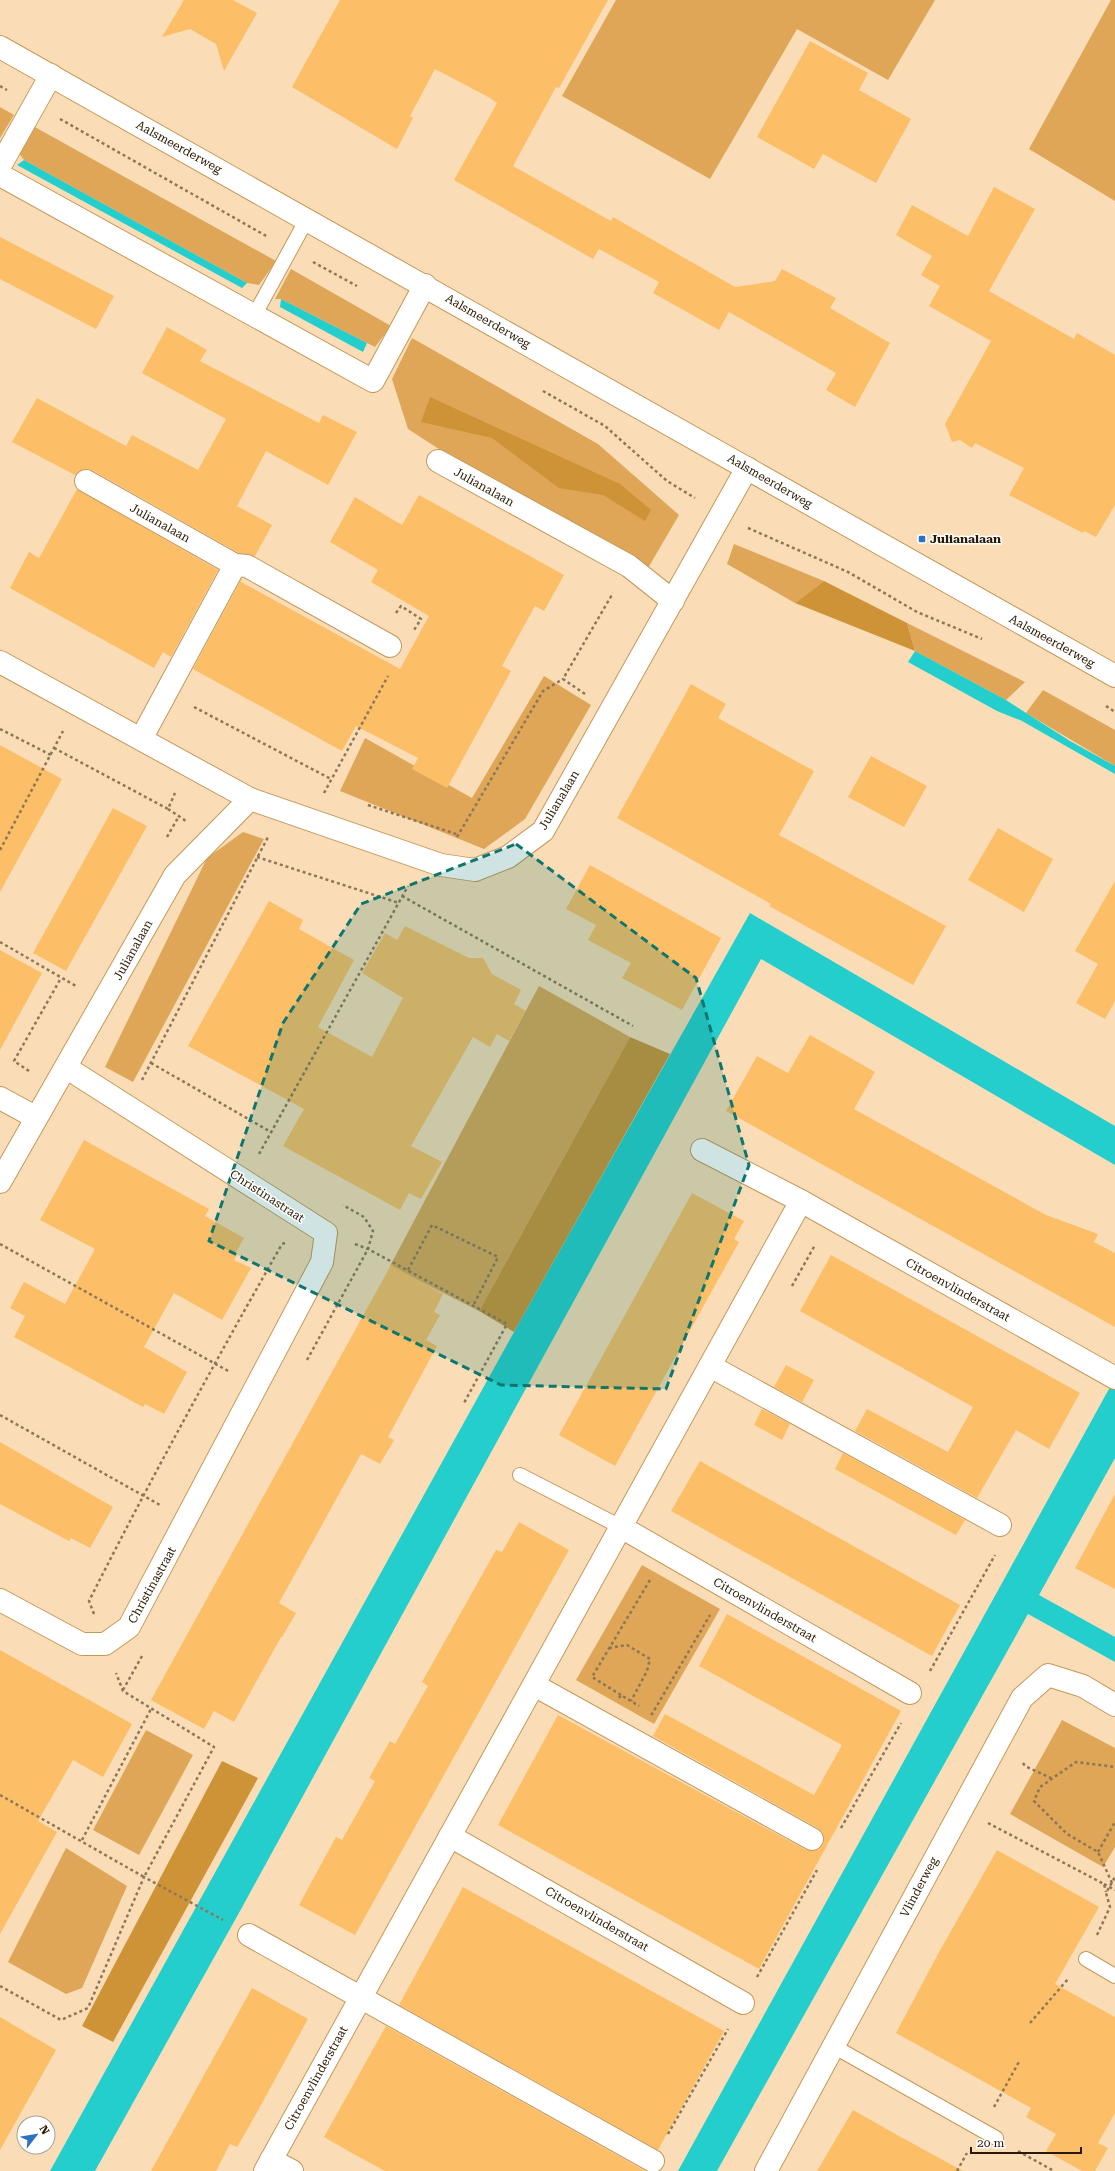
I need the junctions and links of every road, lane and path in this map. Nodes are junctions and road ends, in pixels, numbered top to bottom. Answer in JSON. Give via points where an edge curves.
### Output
{"nodes":[{"id":1,"x":0,"y":46,"type":"edge"},
{"id":2,"x":51,"y":75,"type":"junction"},
{"id":3,"x":0,"y":86,"type":"edge"},
{"id":4,"x":34,"y":104,"type":"junction"},
{"id":5,"x":0,"y":166,"type":"edge"},
{"id":6,"x":0,"y":175,"type":"edge"},
{"id":7,"x":307,"y":219,"type":"junction"},
{"id":8,"x":291,"y":250,"type":"junction"},
{"id":9,"x":425,"y":286,"type":"junction"},
{"id":10,"x":361,"y":288,"type":"dead end"},
{"id":11,"x":254,"y":316,"type":"junction"},
{"id":12,"x":538,"y":388,"type":"dead end"},
{"id":13,"x":438,"y":461,"type":"dead end"},
{"id":14,"x":747,"y":468,"type":"junction"},
{"id":15,"x":86,"y":481,"type":"dead end"},
{"id":16,"x":721,"y":514,"type":"junction"},
{"id":17,"x":235,"y":565,"type":"junction"},
{"id":18,"x":629,"y":566,"type":"junction"},
{"id":19,"x":673,"y":601,"type":"junction"},
{"id":20,"x":985,"y":640,"type":"dead end"},
{"id":21,"x":390,"y":646,"type":"joint"},
{"id":22,"x":0,"y":662,"type":"edge"},
{"id":23,"x":1115,"y":676,"type":"edge"},
{"id":24,"x":562,"y":679,"type":"junction"},
{"id":25,"x":166,"y":692,"type":"junction"},
{"id":26,"x":1101,"y":704,"type":"dead end"},
{"id":27,"x":78,"y":705,"type":"junction"},
{"id":28,"x":610,"y":711,"type":"junction"},
{"id":29,"x":1115,"y":712,"type":"edge"},
{"id":30,"x":0,"y":729,"type":"edge"},
{"id":31,"x":141,"y":739,"type":"junction"},
{"id":32,"x":54,"y":748,"type":"junction"},
{"id":33,"x":51,"y":755,"type":"junction"},
{"id":34,"x":187,"y":765,"type":"junction"},
{"id":35,"x":332,"y":779,"type":"junction"},
{"id":36,"x":325,"y":791,"type":"junction"},
{"id":37,"x":333,"y":793,"type":"dead end"},
{"id":38,"x":250,"y":799,"type":"junction"},
{"id":39,"x":362,"y":803,"type":"dead end"},
{"id":40,"x":282,"y":810,"type":"junction"},
{"id":41,"x":310,"y":820,"type":"junction"},
{"id":42,"x":459,"y":835,"type":"junction"},
{"id":43,"x":0,"y":850,"type":"edge"},
{"id":44,"x":258,"y":857,"type":"junction"},
{"id":45,"x":423,"y":858,"type":"junction"},
{"id":46,"x":402,"y":896,"type":"junction"},
{"id":47,"x":399,"y":903,"type":"junction"},
{"id":48,"x":0,"y":942,"type":"edge"},
{"id":49,"x":61,"y":978,"type":"junction"},
{"id":50,"x":104,"y":1002,"type":"junction"},
{"id":51,"x":633,"y":1026,"type":"dead end"},
{"id":52,"x":151,"y":1063,"type":"junction"},
{"id":53,"x":67,"y":1068,"type":"junction"},
{"id":54,"x":54,"y":1087,"type":"junction"},
{"id":55,"x":0,"y":1098,"type":"edge"},
{"id":56,"x":128,"y":1107,"type":"junction"},
{"id":57,"x":35,"y":1117,"type":"junction"},
{"id":58,"x":271,"y":1132,"type":"junction"},
{"id":59,"x":702,"y":1150,"type":"dead end"},
{"id":60,"x":244,"y":1181,"type":"junction"},
{"id":61,"x":0,"y":1182,"type":"edge"},
{"id":62,"x":801,"y":1201,"type":"junction"},
{"id":63,"x":326,"y":1233,"type":"junction"},
{"id":64,"x":0,"y":1244,"type":"edge"},
{"id":65,"x":408,"y":1270,"type":"junction"},
{"id":66,"x":473,"y":1306,"type":"junction"},
{"id":67,"x":214,"y":1363,"type":"junction"},
{"id":68,"x":710,"y":1366,"type":"junction"},
{"id":69,"x":1107,"y":1374,"type":"edge"},
{"id":70,"x":257,"y":1386,"type":"junction"},
{"id":71,"x":464,"y":1403,"type":"dead end"},
{"id":72,"x":0,"y":1415,"type":"edge"},
{"id":73,"x":520,"y":1475,"type":"dead end"},
{"id":74,"x":142,"y":1495,"type":"junction"},
{"id":75,"x":187,"y":1521,"type":"junction"},
{"id":76,"x":1000,"y":1525,"type":"joint"},
{"id":77,"x":621,"y":1527,"type":"junction"},
{"id":78,"x":657,"y":1582,"type":"dead end"},
{"id":79,"x":0,"y":1600,"type":"edge"},
{"id":80,"x":705,"y":1611,"type":"dead end"},
{"id":81,"x":105,"y":1644,"type":"junction"},
{"id":82,"x":609,"y":1648,"type":"junction"},
{"id":83,"x":927,"y":1676,"type":"dead end"},
{"id":84,"x":534,"y":1685,"type":"junction"},
{"id":85,"x":910,"y":1693,"type":"dead end"},
{"id":86,"x":621,"y":1695,"type":"junction"},
{"id":87,"x":631,"y":1701,"type":"junction"},
{"id":88,"x":1115,"y":1705,"type":"edge"},
{"id":89,"x":641,"y":1707,"type":"dead end"},
{"id":90,"x":151,"y":1709,"type":"junction"},
{"id":91,"x":647,"y":1710,"type":"dead end"},
{"id":92,"x":904,"y":1718,"type":"dead end"},
{"id":93,"x":603,"y":1724,"type":"junction"},
{"id":94,"x":1115,"y":1767,"type":"edge"},
{"id":95,"x":0,"y":1795,"type":"edge"},
{"id":96,"x":961,"y":1810,"type":"junction"},
{"id":97,"x":1115,"y":1822,"type":"edge"},
{"id":98,"x":450,"y":1836,"type":"junction"},
{"id":99,"x":812,"y":1839,"type":"joint"},
{"id":100,"x":82,"y":1840,"type":"junction"},
{"id":101,"x":1098,"y":1852,"type":"junction"},
{"id":102,"x":144,"y":1876,"type":"junction"},
{"id":103,"x":1115,"y":1877,"type":"edge"},
{"id":104,"x":1112,"y":1883,"type":"junction"},
{"id":105,"x":1104,"y":1884,"type":"junction"},
{"id":106,"x":1109,"y":1887,"type":"junction"},
{"id":107,"x":1115,"y":1890,"type":"edge"},
{"id":108,"x":1106,"y":1893,"type":"junction"},
{"id":109,"x":249,"y":1935,"type":"joint"},
{"id":110,"x":1086,"y":1959,"type":"junction"},
{"id":111,"x":1115,"y":1976,"type":"edge"},
{"id":112,"x":0,"y":1986,"type":"edge"},
{"id":113,"x":362,"y":1997,"type":"junction"},
{"id":114,"x":743,"y":2003,"type":"dead end"},
{"id":115,"x":1030,"y":2023,"type":"dead end"},
{"id":116,"x":833,"y":2046,"type":"junction"},
{"id":117,"x":1020,"y":2060,"type":"dead end"},
{"id":118,"x":981,"y":2129,"type":"junction"},
{"id":119,"x":996,"y":2138,"type":"joint"},
{"id":120,"x":653,"y":2161,"type":"dead end"},
{"id":121,"x":268,"y":2165,"type":"edge"},
{"id":122,"x":292,"y":2171,"type":"edge"},
{"id":123,"x":766,"y":2171,"type":"edge"},
{"id":124,"x":1054,"y":2171,"type":"edge"}],
"edges":[{"from":1,"to":2,"type":"street","name":"Aalsmeerderweg"},
{"from":2,"to":4,"type":"street"},
{"from":2,"to":7,"type":"street","name":"Aalsmeerderweg"},
{"from":3,"to":4,"type":"path"},
{"from":4,"to":5,"type":"street"},
{"from":4,"to":8,"type":"path"},
{"from":6,"to":11,"type":"street"},
{"from":7,"to":8,"type":"lane"},
{"from":7,"to":9,"type":"street","name":"Aalsmeerderweg"},
{"from":8,"to":10,"type":"path"},
{"from":8,"to":11,"type":"lane"},
{"from":9,"to":11,"type":"street","via":[[373,381]]},
{"from":9,"to":14,"type":"street","name":"Aalsmeerderweg"},
{"from":12,"to":16,"type":"path","via":[[605,426],[667,481]]},
{"from":13,"to":18,"type":"street","name":"Julianalaan"},
{"from":14,"to":16,"type":"street","name":"Julianalaan"},
{"from":14,"to":23,"type":"street","name":"Aalsmeerderweg"},
{"from":15,"to":17,"type":"street","name":"Julianalaan"},
{"from":16,"to":19,"type":"street","name":"Julianalaan"},
{"from":16,"to":20,"type":"path","via":[[768,538],[848,572],[917,612]]},
{"from":17,"to":21,"type":"street","name":"Julianalaan","via":[[247,566]]},
{"from":17,"to":25,"type":"street"},
{"from":18,"to":19,"type":"street","name":"Julianalaan"},
{"from":18,"to":24,"type":"path"},
{"from":19,"to":28,"type":"street","name":"Julianalaan"},
{"from":21,"to":35,"type":"path","via":[[400,652]]},
{"from":22,"to":27,"type":"street","name":"Julianalaan"},
{"from":24,"to":28,"type":"path"},
{"from":24,"to":42,"type":"path","via":[[543,691]]},
{"from":25,"to":31,"type":"street"},
{"from":25,"to":35,"type":"path"},
{"from":26,"to":29,"type":"path"},
{"from":27,"to":31,"type":"street","name":"Julianalaan"},
{"from":27,"to":32,"type":"path"},
{"from":28,"to":45,"type":"street","name":"Julianalaan","via":[[543,831],[508,857],[475,870],[441,865]]},
{"from":30,"to":33,"type":"path"},
{"from":31,"to":34,"type":"street","name":"Julianalaan"},
{"from":32,"to":33,"type":"path"},
{"from":32,"to":34,"type":"path","via":[[168,809]]},
{"from":33,"to":43,"type":"path"},
{"from":34,"to":38,"type":"street","name":"Julianalaan"},
{"from":35,"to":36,"type":"path"},
{"from":36,"to":37,"type":"path"},
{"from":36,"to":41,"type":"path"},
{"from":38,"to":40,"type":"street","name":"Julianalaan"},
{"from":38,"to":50,"type":"street","name":"Julianalaan","via":[[175,875]]},
{"from":39,"to":42,"type":"path"},
{"from":40,"to":41,"type":"street","name":"Julianalaan"},
{"from":40,"to":44,"type":"path"},
{"from":41,"to":45,"type":"street","name":"Julianalaan"},
{"from":42,"to":45,"type":"path","via":[[454,843]]},
{"from":44,"to":47,"type":"path"},
{"from":44,"to":52,"type":"path"},
{"from":45,"to":46,"type":"path"},
{"from":46,"to":47,"type":"path"},
{"from":46,"to":51,"type":"path"},
{"from":47,"to":58,"type":"path"},
{"from":48,"to":49,"type":"path"},
{"from":49,"to":50,"type":"path"},
{"from":49,"to":54,"type":"path","via":[[14,1061]]},
{"from":50,"to":53,"type":"street","name":"Julianalaan"},
{"from":52,"to":56,"type":"path"},
{"from":52,"to":58,"type":"path"},
{"from":53,"to":54,"type":"street","name":"Julianalaan"},
{"from":53,"to":56,"type":"street","name":"Christinastraat"},
{"from":54,"to":57,"type":"street","name":"Julianalaan"},
{"from":55,"to":57,"type":"street"},
{"from":56,"to":60,"type":"street","name":"Christinastraat"},
{"from":57,"to":61,"type":"street","name":"Julianalaan"},
{"from":58,"to":60,"type":"path"},
{"from":59,"to":62,"type":"street","name":"Citroenvlinderstraat"},
{"from":60,"to":63,"type":"street","name":"Christinastraat"},
{"from":62,"to":68,"type":"street","name":"Citroenvlinderstraat"},
{"from":62,"to":69,"type":"street","name":"Citroenvlinderstraat"},
{"from":63,"to":65,"type":"path","via":[[368,1249]]},
{"from":63,"to":67,"type":"path","via":[[282,1244]]},
{"from":63,"to":70,"type":"street","name":"Christinastraat","via":[[322,1262]]},
{"from":64,"to":67,"type":"path"},
{"from":65,"to":66,"type":"path"},
{"from":65,"to":66,"type":"path","via":[[432,1225],[498,1257]]},
{"from":66,"to":71,"type":"path","via":[[507,1324]]},
{"from":67,"to":70,"type":"path"},
{"from":67,"to":74,"type":"path"},
{"from":68,"to":76,"type":"street"},
{"from":68,"to":77,"type":"street","name":"Citroenvlinderstraat"},
{"from":70,"to":75,"type":"street","name":"Christinastraat"},
{"from":72,"to":74,"type":"path"},
{"from":73,"to":77,"type":"lane","name":"Citroenvlinderstraat"},
{"from":74,"to":75,"type":"path"},
{"from":74,"to":81,"type":"path","via":[[89,1601]]},
{"from":75,"to":81,"type":"street","name":"Christinastraat","via":[[129,1628]]},
{"from":76,"to":83,"type":"path","via":[[1008,1530]]},
{"from":77,"to":84,"type":"street","name":"Citroenvlinderstraat"},
{"from":77,"to":85,"type":"street","name":"Citroenvlinderstraat"},
{"from":78,"to":82,"type":"path","via":[[651,1579]]},
{"from":79,"to":81,"type":"street","via":[[82,1644]]},
{"from":80,"to":91,"type":"path","via":[[711,1615],[652,1714]]},
{"from":81,"to":90,"type":"path","via":[[123,1691]]},
{"from":82,"to":86,"type":"path","via":[[592,1677]]},
{"from":82,"to":87,"type":"path","via":[[627,1645],[650,1659],[647,1671]]},
{"from":84,"to":93,"type":"street"},
{"from":84,"to":98,"type":"street","name":"Citroenvlinderstraat"},
{"from":86,"to":87,"type":"path"},
{"from":86,"to":93,"type":"path"},
{"from":87,"to":89,"type":"path"},
{"from":88,"to":96,"type":"street","name":"Vlinderweg","via":[[1083,1686],[1048,1675],[1022,1698]]},
{"from":90,"to":100,"type":"path"},
{"from":90,"to":102,"type":"path","via":[[214,1747]]},
{"from":92,"to":99,"type":"path","via":[[829,1848]]},
{"from":93,"to":99,"type":"street"},
{"from":94,"to":101,"type":"path","via":[[1076,1762],[1040,1786],[1034,1802],[1067,1834]]},
{"from":95,"to":100,"type":"path"},
{"from":96,"to":105,"type":"path"},
{"from":96,"to":116,"type":"street","name":"Vlinderweg"},
{"from":97,"to":101,"type":"path"},
{"from":98,"to":113,"type":"street","name":"Citroenvlinderstraat"},
{"from":98,"to":114,"type":"street","name":"Citroenvlinderstraat"},
{"from":100,"to":102,"type":"path"},
{"from":101,"to":104,"type":"path"},
{"from":102,"to":109,"type":"path"},
{"from":102,"to":112,"type":"path","via":[[88,2008],[61,2020]]},
{"from":103,"to":104,"type":"path"},
{"from":104,"to":106,"type":"path"},
{"from":105,"to":106,"type":"path"},
{"from":105,"to":108,"type":"path"},
{"from":106,"to":107,"type":"path"},
{"from":106,"to":108,"type":"path"},
{"from":108,"to":110,"type":"path","via":[[1110,1907]]},
{"from":109,"to":113,"type":"street"},
{"from":110,"to":111,"type":"lane"},
{"from":110,"to":115,"type":"path"},
{"from":113,"to":120,"type":"street"},
{"from":113,"to":121,"type":"street","name":"Citroenvlinderstraat"},
{"from":116,"to":118,"type":"lane"},
{"from":116,"to":123,"type":"street","name":"Vlinderweg"},
{"from":117,"to":118,"type":"path"},
{"from":118,"to":119,"type":"lane"},
{"from":119,"to":124,"type":"path"},
{"from":121,"to":122,"type":"street","name":"Citroenvlinderstraat"}]}
